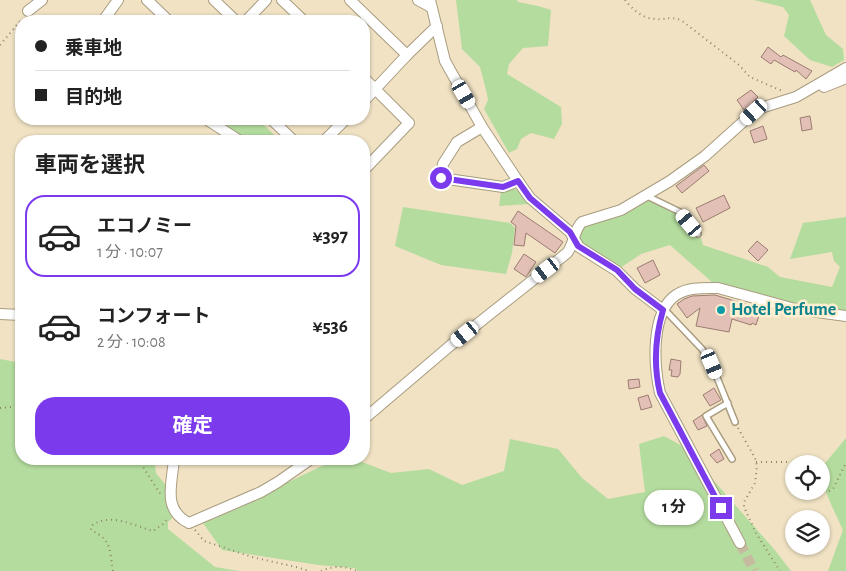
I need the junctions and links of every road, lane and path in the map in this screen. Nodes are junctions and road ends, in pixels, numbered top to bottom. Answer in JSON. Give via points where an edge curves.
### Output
{"nodes":[{"id":1,"x":42,"y":0,"type":"edge"},
{"id":2,"x":118,"y":0,"type":"edge"},
{"id":3,"x":148,"y":0,"type":"edge"},
{"id":4,"x":214,"y":0,"type":"edge"},
{"id":5,"x":266,"y":0,"type":"edge"},
{"id":6,"x":282,"y":0,"type":"edge"},
{"id":7,"x":350,"y":0,"type":"edge"},
{"id":8,"x":418,"y":0,"type":"edge"},
{"id":9,"x":625,"y":0,"type":"edge"},
{"id":10,"x":430,"y":4,"type":"edge"},
{"id":11,"x":28,"y":11,"type":"joint"},
{"id":12,"x":25,"y":15,"type":"edge"},
{"id":13,"x":107,"y":15,"type":"edge"},
{"id":14,"x":163,"y":15,"type":"edge"},
{"id":15,"x":230,"y":15,"type":"edge"},
{"id":16,"x":252,"y":15,"type":"edge"},
{"id":17,"x":298,"y":15,"type":"edge"},
{"id":18,"x":366,"y":15,"type":"edge"},
{"id":19,"x":370,"y":19,"type":"edge"},
{"id":20,"x":437,"y":26,"type":"junction"},
{"id":21,"x":15,"y":27,"type":"edge"},
{"id":22,"x":0,"y":45,"type":"edge"},
{"id":23,"x":407,"y":55,"type":"junction"},
{"id":24,"x":846,"y":68,"type":"edge"},
{"id":25,"x":846,"y":78,"type":"edge"},
{"id":26,"x":370,"y":84,"type":"edge"},
{"id":27,"x":813,"y":88,"type":"junction"},
{"id":28,"x":375,"y":89,"type":"junction"},
{"id":29,"x":370,"y":94,"type":"edge"},
{"id":30,"x":796,"y":97,"type":"junction"},
{"id":31,"x":215,"y":125,"type":"edge"},
{"id":32,"x":277,"y":125,"type":"edge"},
{"id":33,"x":338,"y":125,"type":"edge"},
{"id":34,"x":482,"y":127,"type":"junction"},
{"id":35,"x":231,"y":135,"type":"edge"},
{"id":36,"x":288,"y":135,"type":"edge"},
{"id":37,"x":329,"y":135,"type":"edge"},
{"id":38,"x":370,"y":164,"type":"edge"},
{"id":39,"x":518,"y":181,"type":"junction"},
{"id":40,"x":645,"y":195,"type":"junction"},
{"id":41,"x":698,"y":234,"type":"dead end"},
{"id":42,"x":574,"y":239,"type":"junction"},
{"id":43,"x":664,"y":310,"type":"junction"},
{"id":44,"x":0,"y":314,"type":"edge"},
{"id":45,"x":15,"y":315,"type":"edge"},
{"id":46,"x":846,"y":316,"type":"edge"},
{"id":47,"x":728,"y":403,"type":"junction"},
{"id":48,"x":15,"y":407,"type":"edge"},
{"id":49,"x":0,"y":408,"type":"edge"},
{"id":50,"x":370,"y":413,"type":"edge"},
{"id":51,"x":735,"y":422,"type":"joint"},
{"id":52,"x":732,"y":459,"type":"dead end"},
{"id":53,"x":756,"y":462,"type":"junction"},
{"id":54,"x":785,"y":462,"type":"edge"},
{"id":55,"x":846,"y":463,"type":"edge"},
{"id":56,"x":142,"y":465,"type":"edge"},
{"id":57,"x":174,"y":465,"type":"edge"},
{"id":58,"x":302,"y":465,"type":"edge"},
{"id":59,"x":830,"y":490,"type":"edge"},
{"id":60,"x":173,"y":510,"type":"junction"},
{"id":61,"x":189,"y":523,"type":"junction"},
{"id":62,"x":740,"y":543,"type":"tunnel mouth"},
{"id":63,"x":113,"y":571,"type":"edge"},
{"id":64,"x":309,"y":571,"type":"edge"},
{"id":65,"x":321,"y":571,"type":"edge"},
{"id":66,"x":356,"y":571,"type":"edge"},
{"id":67,"x":780,"y":571,"type":"edge"}],
"edges":[{"from":1,"to":11,"type":"street"},
{"from":2,"to":13,"type":"street"},
{"from":3,"to":14,"type":"street"},
{"from":4,"to":15,"type":"street"},
{"from":5,"to":16,"type":"street"},
{"from":6,"to":17,"type":"street"},
{"from":7,"to":18,"type":"street"},
{"from":8,"to":10,"type":"street"},
{"from":9,"to":30,"type":"path","via":[[632,10],[646,17],[681,20],[750,76]]},
{"from":10,"to":20,"type":"street"},
{"from":11,"to":12,"type":"path"},
{"from":19,"to":23,"type":"street"},
{"from":20,"to":23,"type":"street"},
{"from":20,"to":34,"type":"street","via":[[445,61]]},
{"from":21,"to":22,"type":"path"},
{"from":23,"to":28,"type":"street"},
{"from":24,"to":27,"type":"street"},
{"from":25,"to":27,"type":"street","via":[[825,87]]},
{"from":26,"to":28,"type":"street"},
{"from":27,"to":30,"type":"street"},
{"from":28,"to":29,"type":"street"},
{"from":28,"to":38,"type":"street","via":[[409,122]]},
{"from":30,"to":40,"type":"street","via":[[754,112],[705,156]]},
{"from":31,"to":35,"type":"street"},
{"from":32,"to":36,"type":"street"},
{"from":33,"to":37,"type":"street"},
{"from":34,"to":39,"type":"street"},
{"from":34,"to":39,"type":"street","via":[[457,142],[443,164],[441,178],[503,187]]},
{"from":39,"to":42,"type":"street","via":[[530,198]]},
{"from":40,"to":41,"type":"lane","via":[[680,212]]},
{"from":40,"to":42,"type":"street","via":[[611,214],[587,220],[578,227]]},
{"from":42,"to":43,"type":"street","via":[[578,246],[617,270],[635,289]]},
{"from":42,"to":50,"type":"street","via":[[567,253]]},
{"from":43,"to":46,"type":"street","via":[[684,291],[712,288],[795,309]]},
{"from":43,"to":47,"type":"lane","via":[[702,349],[712,364]]},
{"from":43,"to":62,"type":"street","via":[[656,345],[660,393]]},
{"from":44,"to":45,"type":"street"},
{"from":47,"to":51,"type":"lane"},
{"from":47,"to":52,"type":"lane","via":[[706,416]]},
{"from":48,"to":49,"type":"path"},
{"from":51,"to":53,"type":"path"},
{"from":53,"to":54,"type":"path"},
{"from":53,"to":67,"type":"path","via":[[755,483],[744,507]]},
{"from":55,"to":59,"type":"path"},
{"from":56,"to":60,"type":"path"},
{"from":57,"to":60,"type":"street"},
{"from":58,"to":61,"type":"street","via":[[261,492]]},
{"from":60,"to":61,"type":"street"},
{"from":60,"to":63,"type":"path","via":[[163,524],[153,530],[114,519],[104,519],[91,526],[91,530],[106,540]]},
{"from":61,"to":64,"type":"path","via":[[204,540],[252,557]]},
{"from":65,"to":66,"type":"path","via":[[332,566]]}]}
